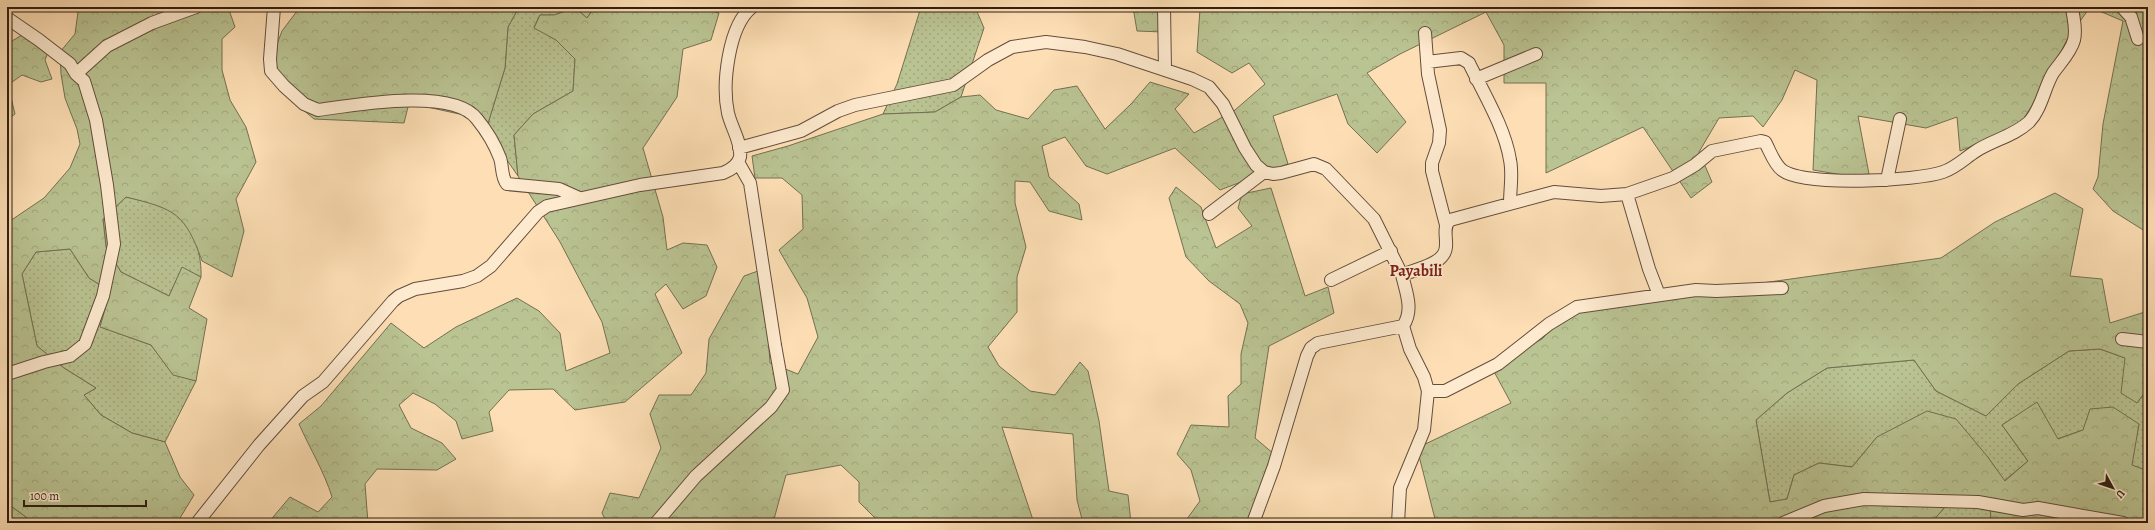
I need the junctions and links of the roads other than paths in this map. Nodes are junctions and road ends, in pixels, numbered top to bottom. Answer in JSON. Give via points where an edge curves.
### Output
{"nodes":[{"id":1,"x":196,"y":7,"type":"edge"},
{"id":2,"x":274,"y":7,"type":"edge"},
{"id":3,"x":752,"y":7,"type":"edge"},
{"id":4,"x":1164,"y":7,"type":"edge"},
{"id":5,"x":2072,"y":7,"type":"edge"},
{"id":6,"x":2122,"y":7,"type":"edge"},
{"id":7,"x":7,"y":18,"type":"edge"},
{"id":8,"x":1425,"y":33,"type":"dead end"},
{"id":9,"x":2138,"y":39,"type":"dead end"},
{"id":10,"x":1536,"y":54,"type":"dead end"},
{"id":11,"x":1427,"y":62,"type":"junction"},
{"id":12,"x":1165,"y":70,"type":"junction"},
{"id":13,"x":76,"y":74,"type":"junction"},
{"id":14,"x":1476,"y":78,"type":"junction"},
{"id":15,"x":1900,"y":119,"type":"dead end"},
{"id":16,"x":739,"y":148,"type":"junction"},
{"id":17,"x":738,"y":162,"type":"junction"},
{"id":18,"x":1264,"y":172,"type":"junction"},
{"id":19,"x":1887,"y":180,"type":"junction"},
{"id":20,"x":1627,"y":194,"type":"junction"},
{"id":21,"x":578,"y":198,"type":"junction"},
{"id":22,"x":1510,"y":203,"type":"junction"},
{"id":23,"x":1209,"y":214,"type":"dead end"},
{"id":24,"x":1446,"y":225,"type":"junction"},
{"id":25,"x":1391,"y":251,"type":"junction"},
{"id":26,"x":1402,"y":275,"type":"junction"},
{"id":27,"x":1331,"y":280,"type":"dead end"},
{"id":28,"x":1782,"y":288,"type":"dead end"},
{"id":29,"x":1659,"y":295,"type":"junction"},
{"id":30,"x":1403,"y":326,"type":"junction"},
{"id":31,"x":2122,"y":339,"type":"dead end"},
{"id":32,"x":2148,"y":342,"type":"edge"},
{"id":33,"x":7,"y":374,"type":"edge"},
{"id":34,"x":1428,"y":391,"type":"junction"},
{"id":35,"x":197,"y":523,"type":"edge"},
{"id":36,"x":656,"y":523,"type":"edge"},
{"id":37,"x":1253,"y":523,"type":"edge"},
{"id":38,"x":1398,"y":523,"type":"edge"},
{"id":39,"x":1782,"y":523,"type":"edge"},
{"id":40,"x":2123,"y":523,"type":"edge"}],
"edges":[{"from":1,"to":13,"type":"street","via":[[152,23],[106,46]]},
{"from":2,"to":21,"type":"street","via":[[270,66],[279,81],[304,104],[318,110],[408,100],[457,104],[471,112],[481,125],[500,159],[507,184],[558,189]]},
{"from":3,"to":16,"type":"street","via":[[744,16],[733,38],[728,74],[728,111]]},
{"from":4,"to":12,"type":"street"},
{"from":5,"to":19,"type":"street","via":[[2074,42],[2052,75],[2039,108],[2029,122],[2001,140],[1977,150],[1952,168],[1911,179]]},
{"from":6,"to":9,"type":"street","via":[[2131,17]]},
{"from":7,"to":13,"type":"street","via":[[70,64]]},
{"from":8,"to":11,"type":"street"},
{"from":10,"to":14,"type":"street"},
{"from":11,"to":14,"type":"street","via":[[1461,58],[1469,63]]},
{"from":11,"to":24,"type":"street","via":[[1440,130],[1432,171]]},
{"from":12,"to":16,"type":"street","via":[[1085,46],[1046,42],[1026,44],[1000,52],[960,81],[947,87],[855,105],[801,131]]},
{"from":12,"to":18,"type":"street","via":[[1202,83],[1215,93],[1245,148]]},
{"from":13,"to":33,"type":"street","via":[[84,81],[90,94],[109,200],[114,244],[103,296],[85,344],[70,356]]},
{"from":14,"to":22,"type":"street","via":[[1509,151]]},
{"from":15,"to":19,"type":"street"},
{"from":16,"to":17,"type":"street"},
{"from":17,"to":21,"type":"street","via":[[723,173],[640,184]]},
{"from":17,"to":36,"type":"street","via":[[750,183],[784,390],[771,407],[696,476]]},
{"from":18,"to":23,"type":"street"},
{"from":18,"to":25,"type":"street","via":[[1281,173],[1314,164],[1326,169],[1370,214]]},
{"from":19,"to":20,"type":"street","via":[[1847,181],[1791,175],[1777,166],[1765,142],[1761,141],[1712,151],[1691,168],[1673,178]]},
{"from":20,"to":22,"type":"street","via":[[1601,196],[1554,192]]},
{"from":20,"to":29,"type":"street"},
{"from":21,"to":35,"type":"street","via":[[542,208],[491,266],[477,276],[463,281],[415,289],[400,296],[387,307],[323,382],[303,396],[264,440]]},
{"from":22,"to":24,"type":"street","via":[[1450,220]]},
{"from":24,"to":26,"type":"street","via":[[1443,256]]},
{"from":25,"to":26,"type":"street"},
{"from":25,"to":27,"type":"street"},
{"from":26,"to":30,"type":"street","via":[[1409,311]]},
{"from":28,"to":29,"type":"street","via":[[1696,290]]},
{"from":29,"to":34,"type":"street","via":[[1574,308],[1498,364],[1445,391]]},
{"from":30,"to":34,"type":"street"},
{"from":30,"to":37,"type":"street","via":[[1318,342],[1311,348],[1274,466]]},
{"from":31,"to":32,"type":"street"},
{"from":34,"to":38,"type":"street","via":[[1424,430],[1400,488]]},
{"from":39,"to":40,"type":"street","via":[[1824,506],[1864,499],[1978,502],[2024,510],[2038,508]]}]}
